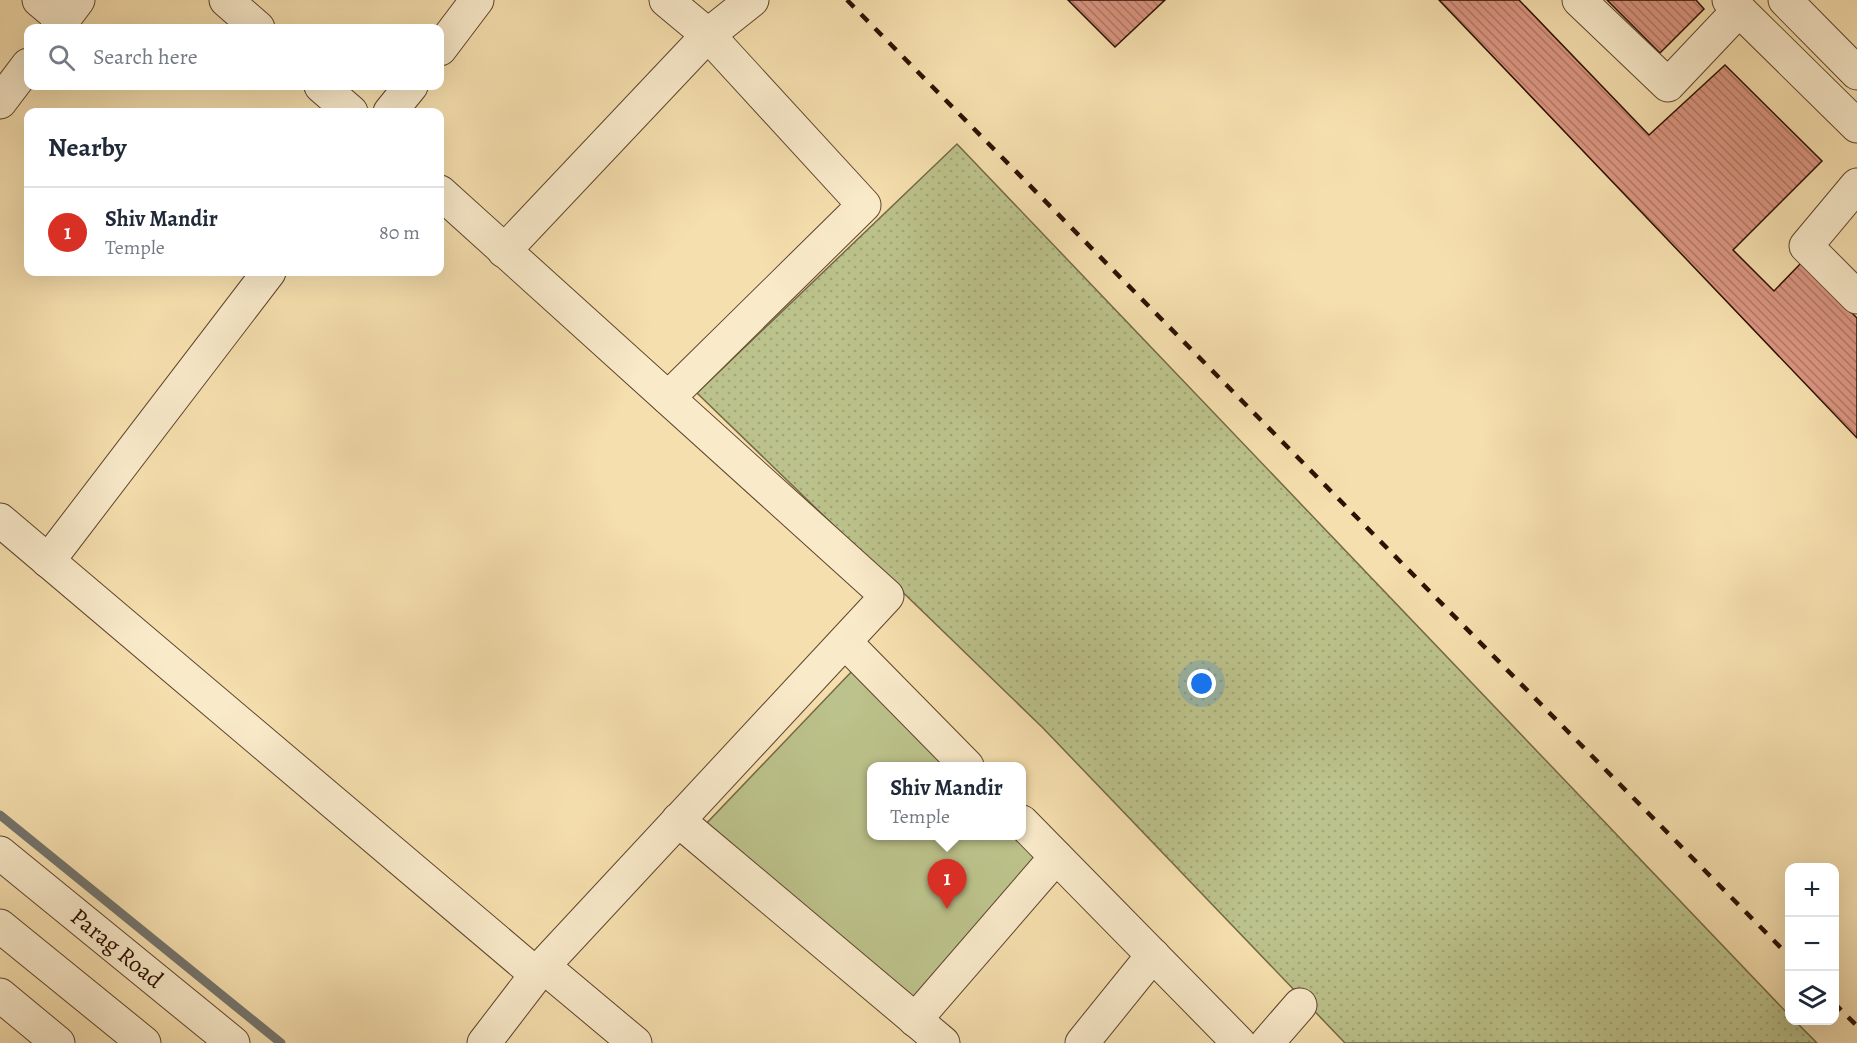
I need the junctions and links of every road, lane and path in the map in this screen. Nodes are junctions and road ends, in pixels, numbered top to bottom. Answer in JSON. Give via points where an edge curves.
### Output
{"nodes":[{"id":1,"x":226,"y":0,"type":"edge"},
{"id":2,"x":477,"y":0,"type":"edge"},
{"id":3,"x":666,"y":0,"type":"edge"},
{"id":4,"x":752,"y":0,"type":"edge"},
{"id":5,"x":1579,"y":0,"type":"edge"},
{"id":6,"x":1785,"y":0,"type":"edge"},
{"id":7,"x":1734,"y":5,"type":"edge"},
{"id":8,"x":253,"y":24,"type":"edge"},
{"id":9,"x":708,"y":35,"type":"junction"},
{"id":10,"x":444,"y":44,"type":"edge"},
{"id":11,"x":24,"y":70,"type":"edge"},
{"id":12,"x":1857,"y":73,"type":"edge"},
{"id":13,"x":326,"y":90,"type":"edge"},
{"id":14,"x":408,"y":90,"type":"edge"},
{"id":15,"x":0,"y":102,"type":"edge"},
{"id":16,"x":346,"y":108,"type":"edge"},
{"id":17,"x":393,"y":108,"type":"edge"},
{"id":18,"x":1857,"y":126,"type":"edge"},
{"id":19,"x":1857,"y":185,"type":"edge"},
{"id":20,"x":444,"y":196,"type":"edge"},
{"id":21,"x":504,"y":250,"type":"junction"},
{"id":22,"x":266,"y":276,"type":"edge"},
{"id":23,"x":1857,"y":297,"type":"edge"},
{"id":24,"x":668,"y":398,"type":"junction"},
{"id":25,"x":0,"y":520,"type":"edge"},
{"id":26,"x":48,"y":561,"type":"junction"},
{"id":27,"x":845,"y":642,"type":"junction"},
{"id":28,"x":964,"y":762,"type":"edge"},
{"id":29,"x":678,"y":820,"type":"junction"},
{"id":30,"x":1026,"y":826,"type":"edge"},
{"id":31,"x":0,"y":853,"type":"edge"},
{"id":32,"x":1056,"y":857,"type":"junction"},
{"id":33,"x":0,"y":926,"type":"edge"},
{"id":34,"x":1153,"y":955,"type":"junction"},
{"id":35,"x":540,"y":970,"type":"junction"},
{"id":36,"x":0,"y":995,"type":"edge"},
{"id":37,"x":1300,"y":1005,"type":"dead end"},
{"id":38,"x":915,"y":1020,"type":"junction"},
{"id":39,"x":58,"y":1043,"type":"edge"},
{"id":40,"x":144,"y":1043,"type":"edge"},
{"id":41,"x":233,"y":1043,"type":"edge"},
{"id":42,"x":484,"y":1043,"type":"edge"},
{"id":43,"x":635,"y":1043,"type":"edge"},
{"id":44,"x":943,"y":1043,"type":"edge"},
{"id":45,"x":1082,"y":1043,"type":"edge"},
{"id":46,"x":1239,"y":1043,"type":"edge"},
{"id":47,"x":1267,"y":1043,"type":"edge"}],
"edges":[{"from":1,"to":8,"type":"street"},
{"from":2,"to":10,"type":"street"},
{"from":3,"to":9,"type":"street"},
{"from":4,"to":9,"type":"street"},
{"from":5,"to":7,"type":"street","via":[[1668,85]]},
{"from":6,"to":12,"type":"street"},
{"from":7,"to":18,"type":"street"},
{"from":9,"to":21,"type":"street"},
{"from":9,"to":24,"type":"street","via":[[864,205]]},
{"from":11,"to":15,"type":"street"},
{"from":13,"to":16,"type":"street"},
{"from":14,"to":17,"type":"street"},
{"from":19,"to":23,"type":"street","via":[[1806,246]]},
{"from":20,"to":21,"type":"street"},
{"from":21,"to":24,"type":"street"},
{"from":22,"to":26,"type":"street"},
{"from":24,"to":27,"type":"street","via":[[887,596]]},
{"from":25,"to":26,"type":"street"},
{"from":26,"to":35,"type":"street"},
{"from":27,"to":28,"type":"street"},
{"from":27,"to":29,"type":"street"},
{"from":29,"to":35,"type":"street"},
{"from":29,"to":38,"type":"street"},
{"from":30,"to":32,"type":"street"},
{"from":31,"to":41,"type":"street","name":"Parag Road"},
{"from":32,"to":34,"type":"street"},
{"from":32,"to":38,"type":"street"},
{"from":33,"to":40,"type":"street"},
{"from":34,"to":45,"type":"street"},
{"from":34,"to":46,"type":"street"},
{"from":35,"to":42,"type":"street"},
{"from":35,"to":43,"type":"street"},
{"from":36,"to":39,"type":"street"},
{"from":37,"to":47,"type":"street"},
{"from":38,"to":44,"type":"street"}]}
